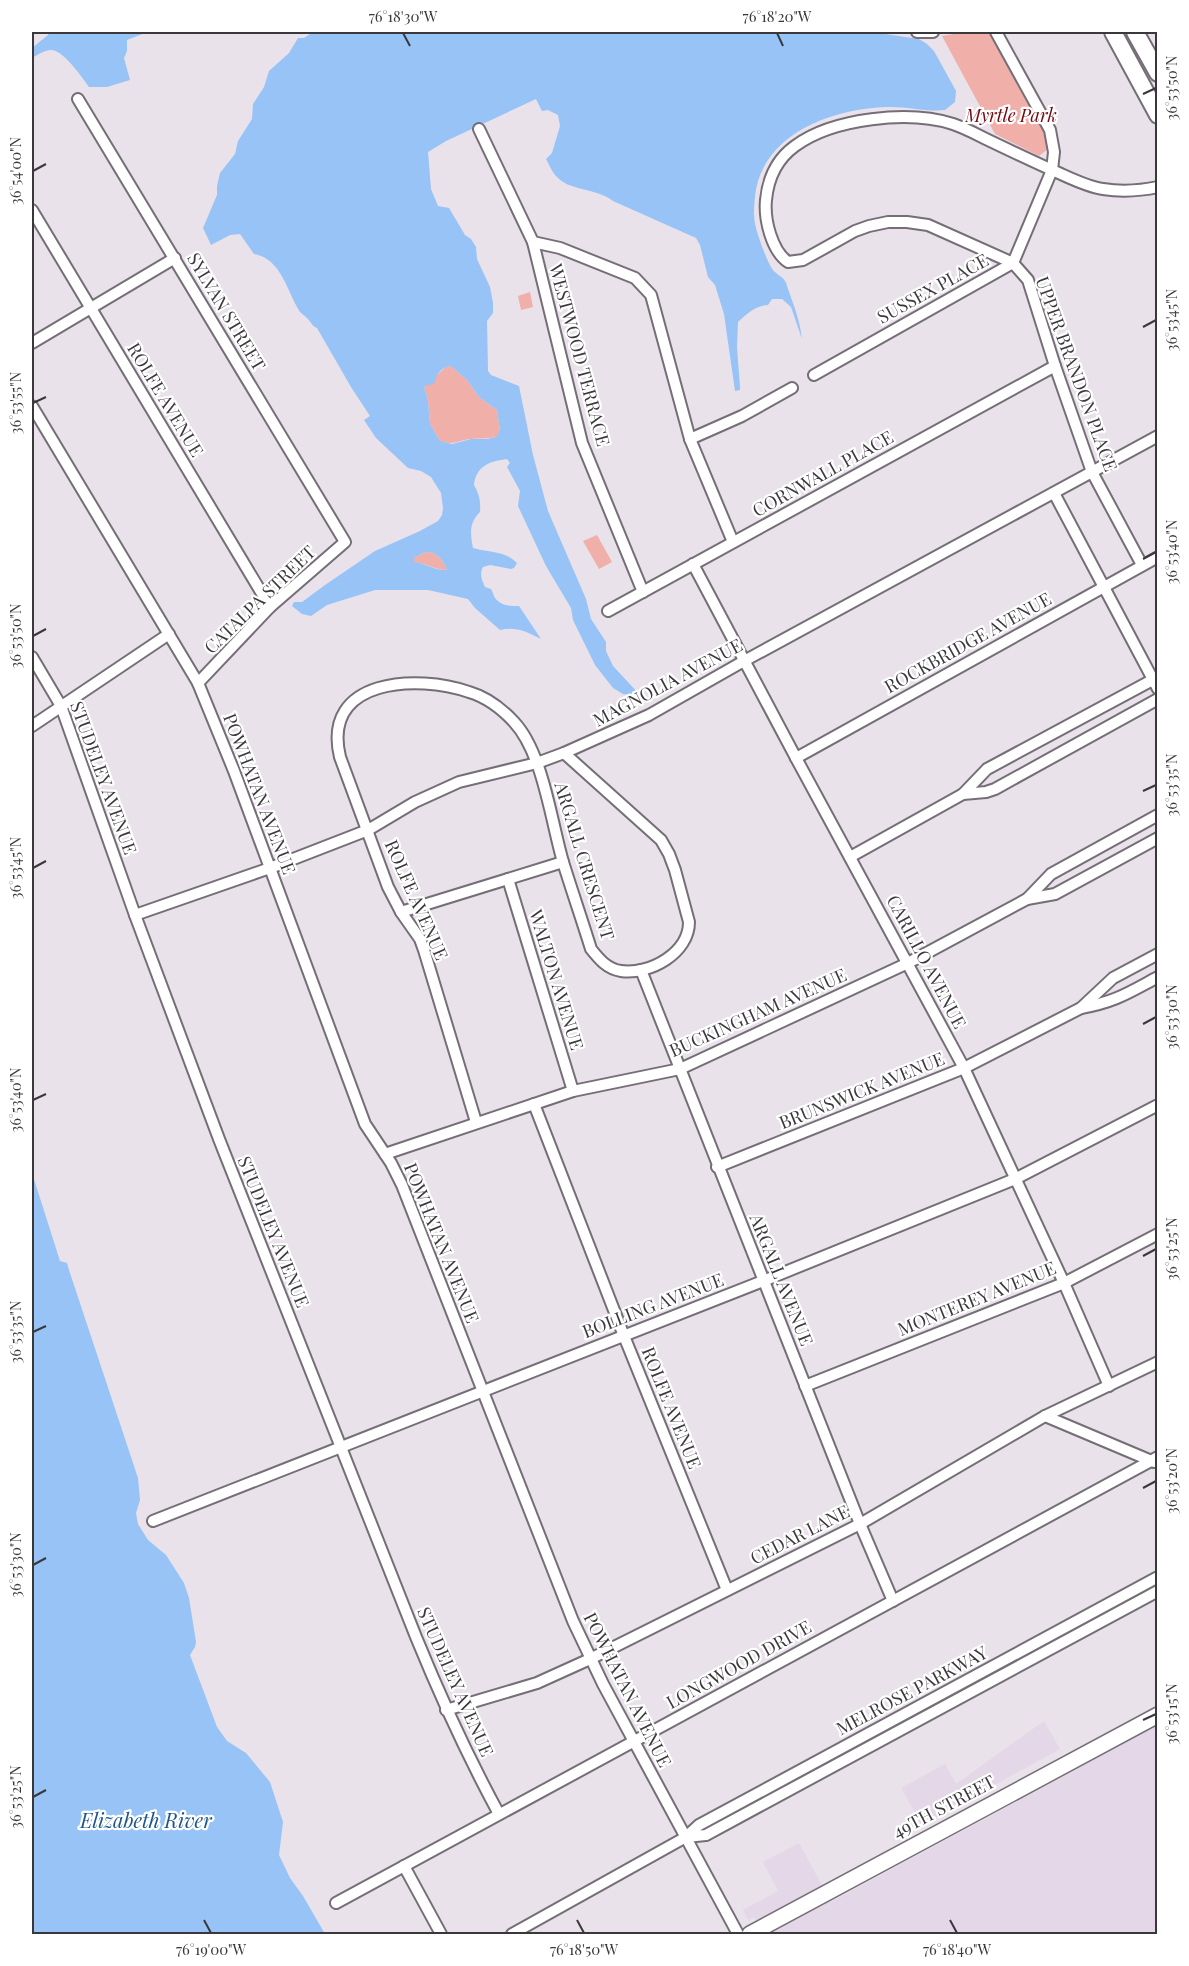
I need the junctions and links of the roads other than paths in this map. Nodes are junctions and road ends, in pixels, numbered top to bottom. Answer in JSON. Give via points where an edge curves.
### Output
{"nodes":[{"id":1,"x":917,"y":32,"type":"edge"},
{"id":2,"x":933,"y":32,"type":"edge"},
{"id":3,"x":996,"y":32,"type":"edge"},
{"id":4,"x":1113,"y":32,"type":"edge"},
{"id":5,"x":1135,"y":32,"type":"edge"},
{"id":6,"x":1158,"y":73,"type":"edge"},
{"id":7,"x":78,"y":99,"type":"dead end"},
{"id":8,"x":1158,"y":115,"type":"edge"},
{"id":9,"x":479,"y":129,"type":"dead end"},
{"id":10,"x":1052,"y":170,"type":"junction"},
{"id":11,"x":1158,"y":187,"type":"edge"},
{"id":12,"x":32,"y":210,"type":"edge"},
{"id":13,"x":533,"y":242,"type":"junction"},
{"id":14,"x":175,"y":258,"type":"junction"},
{"id":15,"x":1013,"y":263,"type":"junction"},
{"id":16,"x":90,"y":308,"type":"junction"},
{"id":17,"x":32,"y":343,"type":"edge"},
{"id":18,"x":1055,"y":366,"type":"junction"},
{"id":19,"x":814,"y":375,"type":"dead end"},
{"id":20,"x":792,"y":388,"type":"dead end"},
{"id":21,"x":32,"y":406,"type":"edge"},
{"id":22,"x":1158,"y":436,"type":"edge"},
{"id":23,"x":690,"y":439,"type":"junction"},
{"id":24,"x":1092,"y":472,"type":"junction"},
{"id":25,"x":1054,"y":493,"type":"junction"},
{"id":26,"x":345,"y":542,"type":"joint"},
{"id":27,"x":733,"y":542,"type":"junction"},
{"id":28,"x":1158,"y":557,"type":"edge"},
{"id":29,"x":693,"y":564,"type":"junction"},
{"id":30,"x":1142,"y":566,"type":"junction"},
{"id":31,"x":1104,"y":586,"type":"junction"},
{"id":32,"x":643,"y":592,"type":"junction"},
{"id":33,"x":270,"y":607,"type":"junction"},
{"id":34,"x":608,"y":611,"type":"dead end"},
{"id":35,"x":169,"y":634,"type":"junction"},
{"id":36,"x":32,"y":657,"type":"edge"},
{"id":37,"x":744,"y":661,"type":"junction"},
{"id":38,"x":198,"y":682,"type":"junction"},
{"id":39,"x":1156,"y":682,"type":"edge"},
{"id":40,"x":1158,"y":699,"type":"edge"},
{"id":41,"x":61,"y":706,"type":"junction"},
{"id":42,"x":32,"y":726,"type":"edge"},
{"id":43,"x":564,"y":753,"type":"junction"},
{"id":44,"x":796,"y":758,"type":"junction"},
{"id":45,"x":537,"y":763,"type":"junction"},
{"id":46,"x":963,"y":794,"type":"junction"},
{"id":47,"x":1158,"y":815,"type":"edge"},
{"id":48,"x":368,"y":830,"type":"junction"},
{"id":49,"x":1158,"y":838,"type":"edge"},
{"id":50,"x":850,"y":857,"type":"junction"},
{"id":51,"x":563,"y":862,"type":"junction"},
{"id":52,"x":270,"y":868,"type":"junction"},
{"id":53,"x":508,"y":879,"type":"junction"},
{"id":54,"x":1027,"y":899,"type":"junction"},
{"id":55,"x":401,"y":912,"type":"junction"},
{"id":56,"x":135,"y":915,"type":"junction"},
{"id":57,"x":1158,"y":954,"type":"edge"},
{"id":58,"x":908,"y":963,"type":"junction"},
{"id":59,"x":641,"y":970,"type":"junction"},
{"id":60,"x":1158,"y":977,"type":"edge"},
{"id":61,"x":1081,"y":1008,"type":"junction"},
{"id":62,"x":964,"y":1068,"type":"junction"},
{"id":63,"x":680,"y":1069,"type":"junction"},
{"id":64,"x":573,"y":1091,"type":"junction"},
{"id":65,"x":534,"y":1104,"type":"junction"},
{"id":66,"x":1158,"y":1105,"type":"edge"},
{"id":67,"x":476,"y":1122,"type":"junction"},
{"id":68,"x":385,"y":1154,"type":"junction"},
{"id":69,"x":717,"y":1167,"type":"junction"},
{"id":70,"x":1015,"y":1179,"type":"junction"},
{"id":71,"x":1158,"y":1234,"type":"edge"},
{"id":72,"x":763,"y":1281,"type":"junction"},
{"id":73,"x":1064,"y":1283,"type":"junction"},
{"id":74,"x":624,"y":1336,"type":"junction"},
{"id":75,"x":1158,"y":1362,"type":"edge"},
{"id":76,"x":805,"y":1386,"type":"junction"},
{"id":77,"x":1109,"y":1386,"type":"junction"},
{"id":78,"x":483,"y":1391,"type":"junction"},
{"id":79,"x":1045,"y":1416,"type":"junction"},
{"id":80,"x":340,"y":1448,"type":"junction"},
{"id":81,"x":1155,"y":1460,"type":"edge"},
{"id":82,"x":153,"y":1521,"type":"dead end"},
{"id":83,"x":860,"y":1524,"type":"junction"},
{"id":84,"x":1158,"y":1577,"type":"edge"},
{"id":85,"x":727,"y":1590,"type":"junction"},
{"id":86,"x":1158,"y":1591,"type":"edge"},
{"id":87,"x":893,"y":1601,"type":"junction"},
{"id":88,"x":590,"y":1659,"type":"junction"},
{"id":89,"x":446,"y":1710,"type":"junction"},
{"id":90,"x":1158,"y":1715,"type":"edge"},
{"id":91,"x":634,"y":1742,"type":"junction"},
{"id":92,"x":499,"y":1814,"type":"junction"},
{"id":93,"x":686,"y":1837,"type":"junction"},
{"id":94,"x":404,"y":1866,"type":"junction"},
{"id":95,"x":336,"y":1903,"type":"dead end"},
{"id":96,"x":441,"y":1935,"type":"edge"},
{"id":97,"x":512,"y":1935,"type":"edge"},
{"id":98,"x":738,"y":1935,"type":"edge"},
{"id":99,"x":750,"y":1935,"type":"edge"}],
"edges":[{"from":1,"to":2,"type":"street"},
{"from":3,"to":10,"type":"street","via":[[1050,130]]},
{"from":4,"to":8,"type":"main road"},
{"from":5,"to":6,"type":"main road"},
{"from":7,"to":14,"type":"street","name":"SYLVAN STREET"},
{"from":9,"to":13,"type":"street","name":"WESTWOOD TERRACE"},
{"from":10,"to":11,"type":"street","via":[[1101,189]]},
{"from":10,"to":15,"type":"street","name":"SUSSEX PLACE"},
{"from":10,"to":15,"type":"street","name":"UPPER BRANDON PLACE","via":[[953,124],[887,118],[843,126],[794,146],[774,171],[768,186],[766,220],[778,253],[788,262],[869,226],[907,222],[928,225]]},
{"from":12,"to":16,"type":"street","name":"ROLFE AVENUE"},
{"from":13,"to":23,"type":"street","via":[[594,261],[634,278],[643,286],[652,301]]},
{"from":13,"to":32,"type":"street","name":"WESTWOOD TERRACE","via":[[582,443]]},
{"from":14,"to":16,"type":"street"},
{"from":14,"to":26,"type":"street","name":"SYLVAN STREET"},
{"from":15,"to":18,"type":"street","name":"UPPER BRANDON PLACE","via":[[1028,280]]},
{"from":15,"to":19,"type":"street","name":"SUSSEX PLACE"},
{"from":16,"to":17,"type":"street"},
{"from":16,"to":33,"type":"street","name":"ROLFE AVENUE"},
{"from":18,"to":24,"type":"street","name":"UPPER BRANDON PLACE"},
{"from":18,"to":27,"type":"street","name":"CORNWALL PLACE"},
{"from":20,"to":23,"type":"street"},
{"from":21,"to":35,"type":"street","name":"POWHATAN AVENUE"},
{"from":22,"to":24,"type":"street","name":"MAGNOLIA AVENUE"},
{"from":23,"to":27,"type":"street"},
{"from":24,"to":25,"type":"street","name":"MAGNOLIA AVENUE"},
{"from":24,"to":30,"type":"street","name":"UPPER BRANDON PLACE"},
{"from":25,"to":31,"type":"street"},
{"from":25,"to":37,"type":"street","name":"MAGNOLIA AVENUE"},
{"from":26,"to":33,"type":"street","name":"CATALPA STREET"},
{"from":27,"to":29,"type":"street","name":"CORNWALL PLACE"},
{"from":28,"to":30,"type":"street","name":"ROCKBRIDGE AVENUE"},
{"from":29,"to":32,"type":"street","name":"CORNWALL PLACE"},
{"from":29,"to":37,"type":"street","name":"CARILLO AVENUE"},
{"from":30,"to":31,"type":"street","name":"ROCKBRIDGE AVENUE"},
{"from":31,"to":39,"type":"street"},
{"from":31,"to":44,"type":"street","name":"ROCKBRIDGE AVENUE"},
{"from":32,"to":34,"type":"street","name":"CORNWALL PLACE"},
{"from":33,"to":38,"type":"street","name":"CATALPA STREET"},
{"from":35,"to":38,"type":"street","name":"POWHATAN AVENUE"},
{"from":35,"to":41,"type":"street"},
{"from":36,"to":41,"type":"street","name":"STUDELEY AVENUE"},
{"from":37,"to":43,"type":"street","name":"MAGNOLIA AVENUE","via":[[649,715]]},
{"from":37,"to":44,"type":"street","name":"CARILLO AVENUE"},
{"from":38,"to":52,"type":"street","name":"POWHATAN AVENUE"},
{"from":39,"to":46,"type":"street","via":[[987,770]]},
{"from":40,"to":46,"type":"street","via":[[995,789]]},
{"from":41,"to":42,"type":"street"},
{"from":41,"to":56,"type":"street","name":"STUDELEY AVENUE"},
{"from":43,"to":45,"type":"street","name":"MAGNOLIA AVENUE"},
{"from":43,"to":59,"type":"street","via":[[661,840],[675,870],[688,922],[687,939],[667,959]]},
{"from":44,"to":50,"type":"street","name":"CARILLO AVENUE"},
{"from":45,"to":48,"type":"street","name":"MAGNOLIA AVENUE","via":[[459,782]]},
{"from":45,"to":48,"type":"street","name":"ARGALL CRESCENT","via":[[515,722],[471,692],[428,682],[373,689],[347,709],[337,734],[340,757]]},
{"from":45,"to":51,"type":"street","name":"ARGALL CRESCENT"},
{"from":46,"to":50,"type":"street"},
{"from":47,"to":54,"type":"street","name":"BUCKINGHAM AVENUE","via":[[1051,874]]},
{"from":48,"to":52,"type":"street","name":"MAGNOLIA AVENUE"},
{"from":48,"to":55,"type":"street","name":"ROLFE AVENUE"},
{"from":49,"to":54,"type":"street","name":"BUCKINGHAM AVENUE","via":[[1055,894]]},
{"from":50,"to":58,"type":"street","name":"CARILLO AVENUE"},
{"from":51,"to":53,"type":"street"},
{"from":51,"to":59,"type":"street","name":"ARGALL CRESCENT","via":[[591,949],[620,971]]},
{"from":52,"to":56,"type":"street","name":"MAGNOLIA AVENUE"},
{"from":52,"to":68,"type":"street","name":"POWHATAN AVENUE","via":[[365,1124]]},
{"from":53,"to":55,"type":"street"},
{"from":53,"to":64,"type":"street","name":"WALTON AVENUE"},
{"from":54,"to":58,"type":"street","name":"BUCKINGHAM AVENUE"},
{"from":55,"to":67,"type":"street","name":"ROLFE AVENUE","via":[[424,950]]},
{"from":56,"to":80,"type":"street","name":"STUDELEY AVENUE"},
{"from":57,"to":61,"type":"street","name":"BRUNSWICK AVENUE","via":[[1113,978]]},
{"from":58,"to":62,"type":"street","name":"CARILLO AVENUE"},
{"from":58,"to":63,"type":"street","name":"BUCKINGHAM AVENUE"},
{"from":59,"to":63,"type":"street","name":"ARGALL AVENUE"},
{"from":60,"to":61,"type":"street","name":"BRUNSWICK AVENUE","via":[[1119,999]]},
{"from":61,"to":62,"type":"street","name":"BRUNSWICK AVENUE"},
{"from":62,"to":69,"type":"street","name":"BRUNSWICK AVENUE"},
{"from":62,"to":70,"type":"street","name":"CARILLO AVENUE"},
{"from":63,"to":64,"type":"street","name":"BUCKINGHAM AVENUE"},
{"from":63,"to":69,"type":"street","name":"ARGALL AVENUE"},
{"from":64,"to":65,"type":"street","name":"BUCKINGHAM AVENUE"},
{"from":65,"to":67,"type":"street","name":"BUCKINGHAM AVENUE"},
{"from":65,"to":74,"type":"street","name":"ROLFE AVENUE"},
{"from":66,"to":70,"type":"street","name":"BOLLING AVENUE"},
{"from":67,"to":68,"type":"street","name":"BUCKINGHAM AVENUE"},
{"from":68,"to":78,"type":"street","name":"POWHATAN AVENUE","via":[[402,1185]]},
{"from":69,"to":72,"type":"street","name":"ARGALL AVENUE"},
{"from":70,"to":72,"type":"street","name":"BOLLING AVENUE"},
{"from":70,"to":73,"type":"street","name":"CARILLO AVENUE"},
{"from":71,"to":73,"type":"street","name":"MONTEREY AVENUE"},
{"from":72,"to":74,"type":"street","name":"BOLLING AVENUE"},
{"from":72,"to":76,"type":"street","name":"ARGALL AVENUE"},
{"from":73,"to":76,"type":"street","name":"MONTEREY AVENUE"},
{"from":73,"to":77,"type":"street","name":"CARILLO AVENUE"},
{"from":74,"to":78,"type":"street","name":"BOLLING AVENUE"},
{"from":74,"to":85,"type":"street","name":"ROLFE AVENUE"},
{"from":75,"to":77,"type":"street","name":"CEDAR LANE"},
{"from":76,"to":83,"type":"street","name":"ARGALL AVENUE"},
{"from":77,"to":79,"type":"street","name":"CEDAR LANE"},
{"from":78,"to":80,"type":"street","name":"BOLLING AVENUE"},
{"from":78,"to":88,"type":"street","name":"POWHATAN AVENUE"},
{"from":79,"to":81,"type":"street"},
{"from":79,"to":83,"type":"street","name":"CEDAR LANE"},
{"from":80,"to":82,"type":"street","name":"BOLLING AVENUE"},
{"from":80,"to":89,"type":"street","name":"STUDELEY AVENUE"},
{"from":81,"to":87,"type":"street","name":"LONGWOOD DRIVE"},
{"from":83,"to":85,"type":"street","name":"CEDAR LANE"},
{"from":83,"to":87,"type":"street","name":"ARGALL AVENUE"},
{"from":84,"to":93,"type":"street","name":"MELROSE PARKWAY","via":[[699,1825]]},
{"from":85,"to":88,"type":"street","name":"CEDAR LANE"},
{"from":86,"to":93,"type":"street","name":"MELROSE PARKWAY","via":[[706,1835]]},
{"from":87,"to":91,"type":"street","name":"LONGWOOD DRIVE"},
{"from":88,"to":89,"type":"street","name":"CEDAR LANE","via":[[537,1683]]},
{"from":88,"to":91,"type":"street","name":"POWHATAN AVENUE"},
{"from":89,"to":92,"type":"street","name":"STUDELEY AVENUE"},
{"from":90,"to":99,"type":"street","name":"49TH STREET"},
{"from":91,"to":92,"type":"street","name":"LONGWOOD DRIVE"},
{"from":91,"to":93,"type":"street","name":"POWHATAN AVENUE"},
{"from":92,"to":94,"type":"street","name":"LONGWOOD DRIVE"},
{"from":93,"to":97,"type":"street","name":"MELROSE PARKWAY"},
{"from":93,"to":98,"type":"street","name":"POWHATAN AVENUE"},
{"from":94,"to":95,"type":"street","name":"LONGWOOD DRIVE"},
{"from":94,"to":96,"type":"street"}]}
